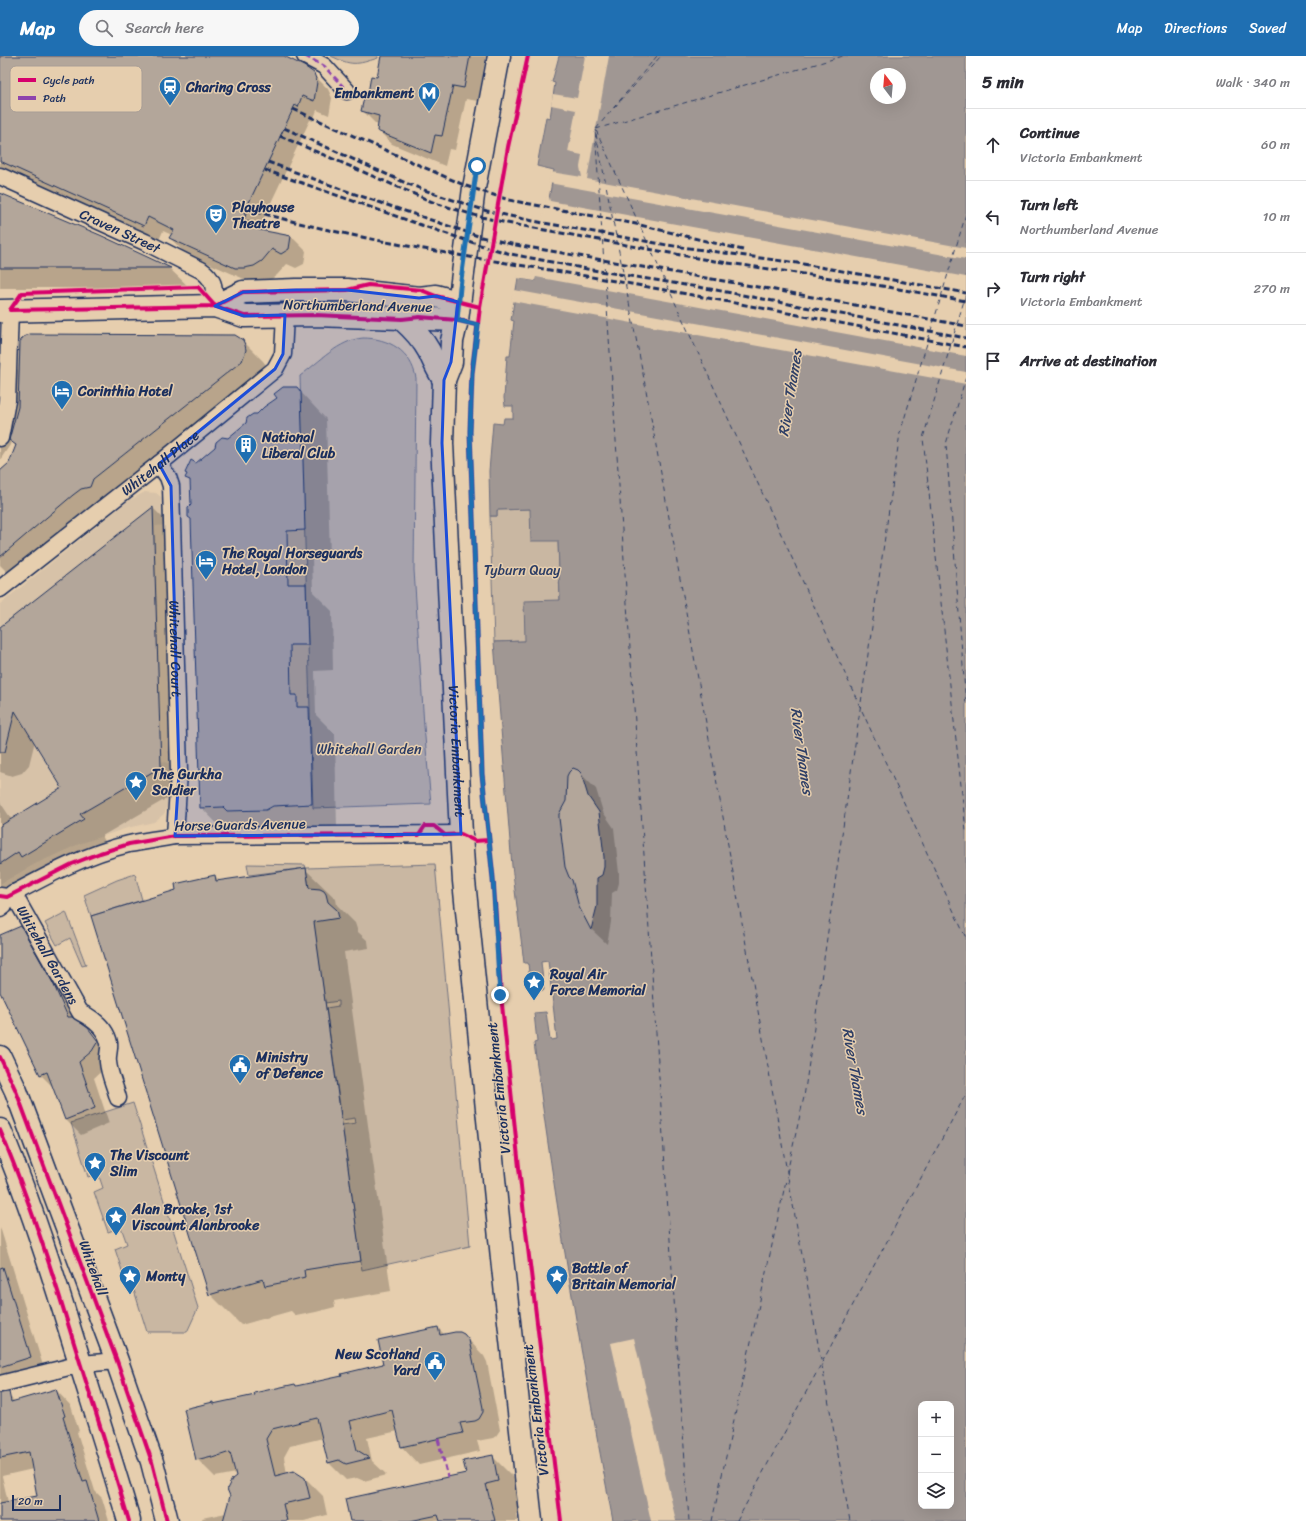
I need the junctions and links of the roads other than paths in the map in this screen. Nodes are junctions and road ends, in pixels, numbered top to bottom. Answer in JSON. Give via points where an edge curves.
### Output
{"nodes":[{"id":1,"x":499,"y":56,"type":"edge"},
{"id":2,"x":309,"y":58,"type":"edge"},
{"id":3,"x":347,"y":91,"type":"dead end"},
{"id":4,"x":0,"y":176,"type":"edge"},
{"id":5,"x":296,"y":290,"type":"junction"},
{"id":6,"x":215,"y":306,"type":"junction"},
{"id":7,"x":5,"y":310,"type":"edge"},
{"id":8,"x":458,"y":311,"type":"junction"},
{"id":9,"x":285,"y":315,"type":"junction"},
{"id":10,"x":402,"y":319,"type":"junction"},
{"id":11,"x":444,"y":380,"type":"junction"},
{"id":12,"x":0,"y":438,"type":"edge"},
{"id":13,"x":158,"y":464,"type":"junction"},
{"id":14,"x":0,"y":589,"type":"edge"},
{"id":15,"x":461,"y":834,"type":"junction"},
{"id":16,"x":175,"y":836,"type":"junction"},
{"id":17,"x":5,"y":899,"type":"edge"},
{"id":18,"x":0,"y":1057,"type":"edge"},
{"id":19,"x":118,"y":1098,"type":"dead end"},
{"id":20,"x":0,"y":1130,"type":"edge"},
{"id":21,"x":35,"y":1141,"type":"junction"},
{"id":22,"x":8,"y":1150,"type":"junction"},
{"id":23,"x":117,"y":1361,"type":"junction"},
{"id":24,"x":81,"y":1364,"type":"junction"},
{"id":25,"x":0,"y":1384,"type":"edge"},
{"id":26,"x":129,"y":1521,"type":"edge"},
{"id":27,"x":168,"y":1521,"type":"edge"},
{"id":28,"x":531,"y":1521,"type":"edge"}],
"edges":[{"from":1,"to":8,"type":"main road","name":"Victoria Embankment","via":[[477,166]]},
{"from":2,"to":3,"type":"street","via":[[324,66]]},
{"from":4,"to":6,"type":"street","name":"Craven Street","via":[[145,242],[208,274],[212,280]]},
{"from":5,"to":6,"type":"main road","name":"Northumberland Avenue","via":[[243,292]]},
{"from":5,"to":8,"type":"main road","name":"Northumberland Avenue","via":[[347,290],[419,298],[436,296]]},
{"from":5,"to":9,"type":"main road"},
{"from":6,"to":7,"type":"main road","name":"Northumberland Avenue"},
{"from":6,"to":9,"type":"main road","name":"Northumberland Avenue","via":[[244,316]]},
{"from":7,"to":12,"type":"street","via":[[7,402]]},
{"from":8,"to":10,"type":"main road","name":"Northumberland Avenue"},
{"from":8,"to":11,"type":"main road","name":"Victoria Embankment","via":[[451,362]]},
{"from":9,"to":10,"type":"main road","name":"Northumberland Avenue"},
{"from":9,"to":13,"type":"street","name":"Whitehall Place","via":[[283,354],[275,369]]},
{"from":10,"to":11,"type":"main road","via":[[422,340]]},
{"from":11,"to":15,"type":"main road","name":"Victoria Embankment","via":[[442,443]]},
{"from":13,"to":14,"type":"street","name":"Whitehall Place"},
{"from":13,"to":16,"type":"street","name":"Whitehall Court","via":[[171,486],[179,772]]},
{"from":15,"to":16,"type":"street","name":"Horse Guards Avenue"},
{"from":15,"to":28,"type":"main road","name":"Victoria Embankment","via":[[502,1258]]},
{"from":16,"to":17,"type":"street","name":"Horse Guards Avenue","via":[[129,844],[100,853],[72,864]]},
{"from":17,"to":19,"type":"street","name":"Whitehall Gardens","via":[[80,1012],[91,1017],[106,1034],[109,1042],[108,1061]]},
{"from":18,"to":21,"type":"main road","name":"Whitehall"},
{"from":20,"to":22,"type":"main road"},
{"from":21,"to":22,"type":"main road"},
{"from":21,"to":23,"type":"main road","name":"Whitehall"},
{"from":22,"to":24,"type":"main road","via":[[34,1220]]},
{"from":23,"to":24,"type":"street"},
{"from":23,"to":27,"type":"main road","name":"Whitehall","via":[[152,1462]]},
{"from":24,"to":25,"type":"street"},
{"from":24,"to":26,"type":"main road"}]}
